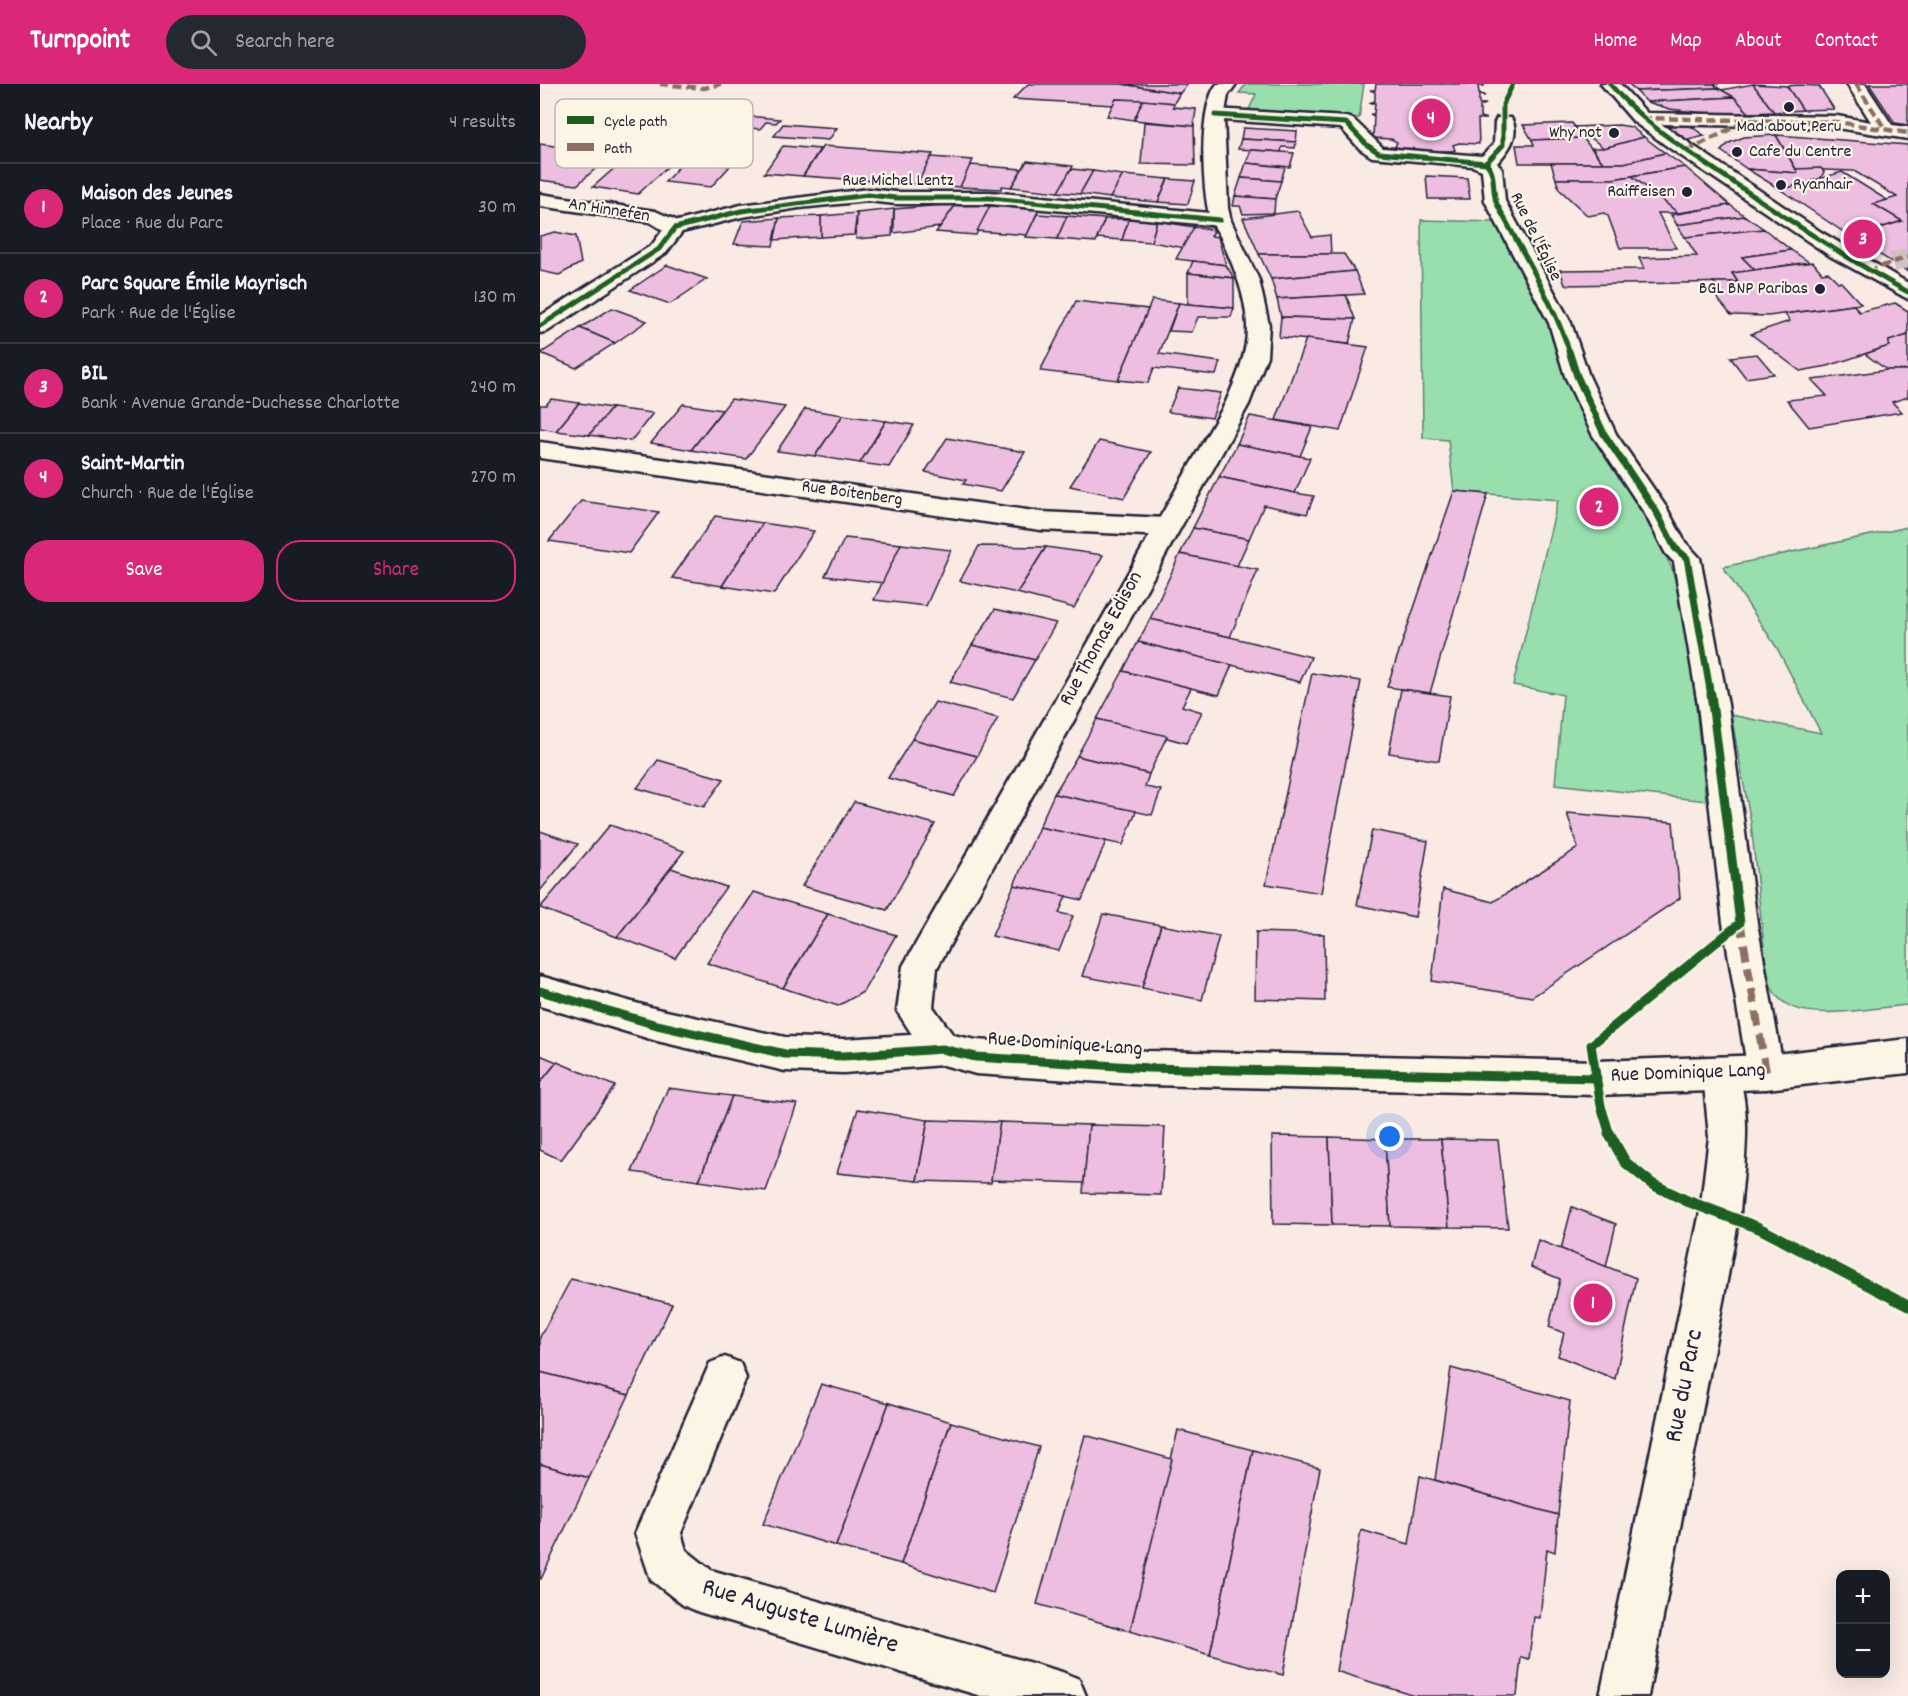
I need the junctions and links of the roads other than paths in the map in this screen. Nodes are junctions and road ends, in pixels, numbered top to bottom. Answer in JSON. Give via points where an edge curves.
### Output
{"nodes":[{"id":1,"x":1227,"y":84,"type":"edge"},
{"id":2,"x":1610,"y":84,"type":"edge"},
{"id":3,"x":1856,"y":84,"type":"edge"},
{"id":4,"x":1215,"y":115,"type":"junction"},
{"id":5,"x":1641,"y":118,"type":"junction"},
{"id":6,"x":1504,"y":122,"type":"dead end"},
{"id":7,"x":1745,"y":122,"type":"junction"},
{"id":8,"x":1885,"y":129,"type":"junction"},
{"id":9,"x":1908,"y":133,"type":"edge"},
{"id":10,"x":1687,"y":151,"type":"junction"},
{"id":11,"x":1486,"y":163,"type":"junction"},
{"id":12,"x":540,"y":200,"type":"edge"},
{"id":13,"x":1220,"y":220,"type":"junction"},
{"id":14,"x":675,"y":228,"type":"junction"},
{"id":15,"x":1892,"y":263,"type":"tunnel mouth"},
{"id":16,"x":1868,"y":271,"type":"junction"},
{"id":17,"x":1908,"y":292,"type":"edge"},
{"id":18,"x":540,"y":326,"type":"edge"},
{"id":19,"x":540,"y":450,"type":"edge"},
{"id":20,"x":1166,"y":526,"type":"junction"},
{"id":21,"x":540,"y":991,"type":"edge"},
{"id":22,"x":942,"y":1049,"type":"junction"},
{"id":23,"x":1908,"y":1056,"type":"edge"},
{"id":24,"x":1766,"y":1072,"type":"junction"},
{"id":25,"x":1721,"y":1074,"type":"junction"},
{"id":26,"x":725,"y":1378,"type":"dead end"},
{"id":27,"x":1062,"y":1696,"type":"edge"},
{"id":28,"x":1624,"y":1696,"type":"edge"}],
"edges":[{"from":1,"to":4,"type":"street","via":[[1218,95]]},
{"from":2,"to":5,"type":"street"},
{"from":3,"to":8,"type":"street"},
{"from":4,"to":11,"type":"street","via":[[1346,123],[1356,130],[1358,139],[1379,153]]},
{"from":4,"to":13,"type":"street"},
{"from":5,"to":7,"type":"street"},
{"from":5,"to":10,"type":"street"},
{"from":6,"to":11,"type":"street","via":[[1503,145]]},
{"from":7,"to":8,"type":"street","via":[[1837,122]]},
{"from":7,"to":10,"type":"street"},
{"from":8,"to":9,"type":"street"},
{"from":10,"to":16,"type":"street"},
{"from":11,"to":24,"type":"street","name":"Rue de l'Église","via":[[1492,170],[1495,201],[1560,323],[1577,376],[1604,434],[1657,513],[1675,548],[1687,558],[1713,705],[1740,923]]},
{"from":12,"to":14,"type":"street","name":"An Hinnefen","via":[[655,217]]},
{"from":13,"to":14,"type":"street","name":"Rue Michel Lentz","via":[[990,198],[868,195],[741,211]]},
{"from":13,"to":20,"type":"street","name":"Rue Thomas Edison","via":[[1252,290],[1258,325],[1257,350],[1237,404]]},
{"from":14,"to":18,"type":"street","via":[[659,249]]},
{"from":15,"to":16,"type":"street"},
{"from":16,"to":17,"type":"street"},
{"from":19,"to":20,"type":"street","name":"Rue Boitenberg","via":[[1041,521]]},
{"from":20,"to":22,"type":"street","name":"Rue Thomas Edison","via":[[920,966],[915,1011]]},
{"from":21,"to":22,"type":"street","name":"Rue Dominique Lang","via":[[657,1025],[785,1054],[844,1056]]},
{"from":22,"to":25,"type":"street","name":"Rue Dominique Lang","via":[[976,1057],[1148,1068],[1597,1078]]},
{"from":23,"to":24,"type":"street","name":"Rue Dominique Lang"},
{"from":24,"to":25,"type":"street","name":"Rue Dominique Lang"},
{"from":25,"to":28,"type":"street","name":"Rue du Parc","via":[[1728,1137],[1720,1212]]},
{"from":26,"to":27,"type":"street","name":"Rue Auguste Lumière","via":[[658,1533],[667,1564],[699,1589]]}]}
